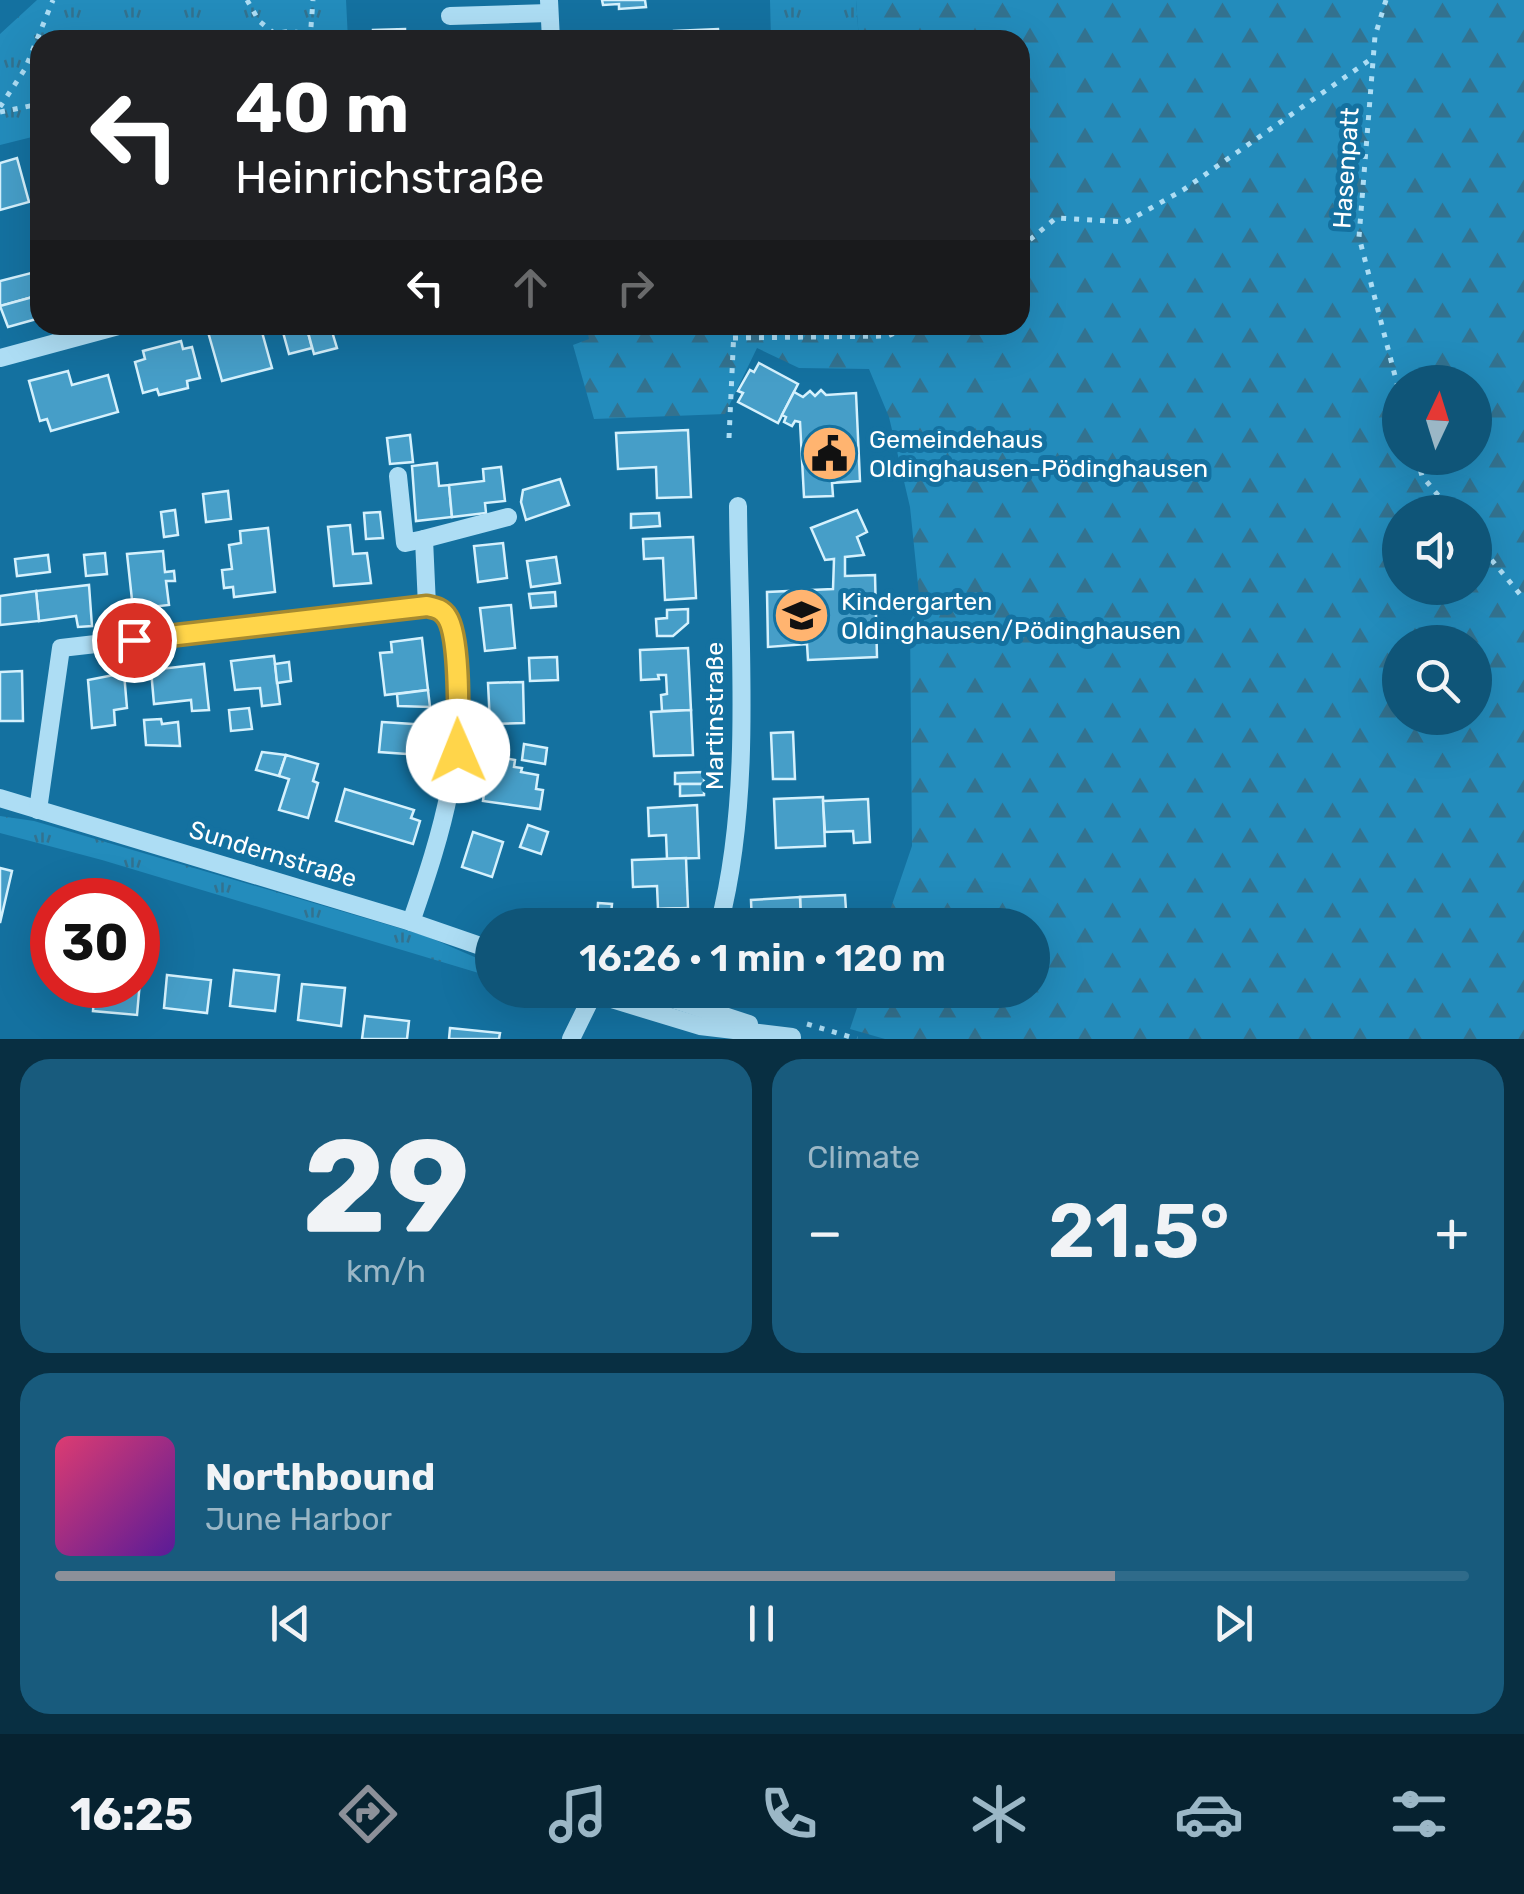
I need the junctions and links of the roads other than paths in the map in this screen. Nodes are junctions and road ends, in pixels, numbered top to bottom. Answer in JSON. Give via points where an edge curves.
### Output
{"nodes":[{"id":1,"x":549,"y":6,"type":"edge"},
{"id":2,"x":450,"y":16,"type":"dead end"},
{"id":3,"x":85,"y":335,"type":"edge"},
{"id":4,"x":0,"y":358,"type":"edge"},
{"id":5,"x":398,"y":476,"type":"dead end"},
{"id":6,"x":738,"y":506,"type":"dead end"},
{"id":7,"x":508,"y":517,"type":"dead end"},
{"id":8,"x":424,"y":539,"type":"junction"},
{"id":9,"x":427,"y":606,"type":"junction"},
{"id":10,"x":0,"y":798,"type":"edge"},
{"id":11,"x":0,"y":807,"type":"edge"},
{"id":12,"x":38,"y":810,"type":"junction"},
{"id":13,"x":723,"y":908,"type":"edge"},
{"id":14,"x":412,"y":922,"type":"junction"},
{"id":15,"x":475,"y":944,"type":"edge"},
{"id":16,"x":584,"y":1008,"type":"edge"},
{"id":17,"x":700,"y":1008,"type":"edge"},
{"id":18,"x":795,"y":1038,"type":"edge"},
{"id":19,"x":571,"y":1039,"type":"edge"}],
"edges":[{"from":1,"to":2,"type":"street"},
{"from":3,"to":4,"type":"street"},
{"from":5,"to":8,"type":"street","via":[[406,544]]},
{"from":6,"to":13,"type":"street","name":"Martinstraße","via":[[740,785]]},
{"from":7,"to":8,"type":"street"},
{"from":8,"to":9,"type":"street"},
{"from":9,"to":12,"type":"street","via":[[61,648]]},
{"from":9,"to":14,"type":"street","via":[[450,620],[458,751]]},
{"from":10,"to":12,"type":"street","name":"Sundernstraße"},
{"from":11,"to":12,"type":"street","name":"Sundernstraße"},
{"from":12,"to":14,"type":"street","name":"Sundernstraße"},
{"from":14,"to":15,"type":"street","name":"Sundernstraße"},
{"from":16,"to":19,"type":"street"},
{"from":17,"to":18,"type":"street"}]}
